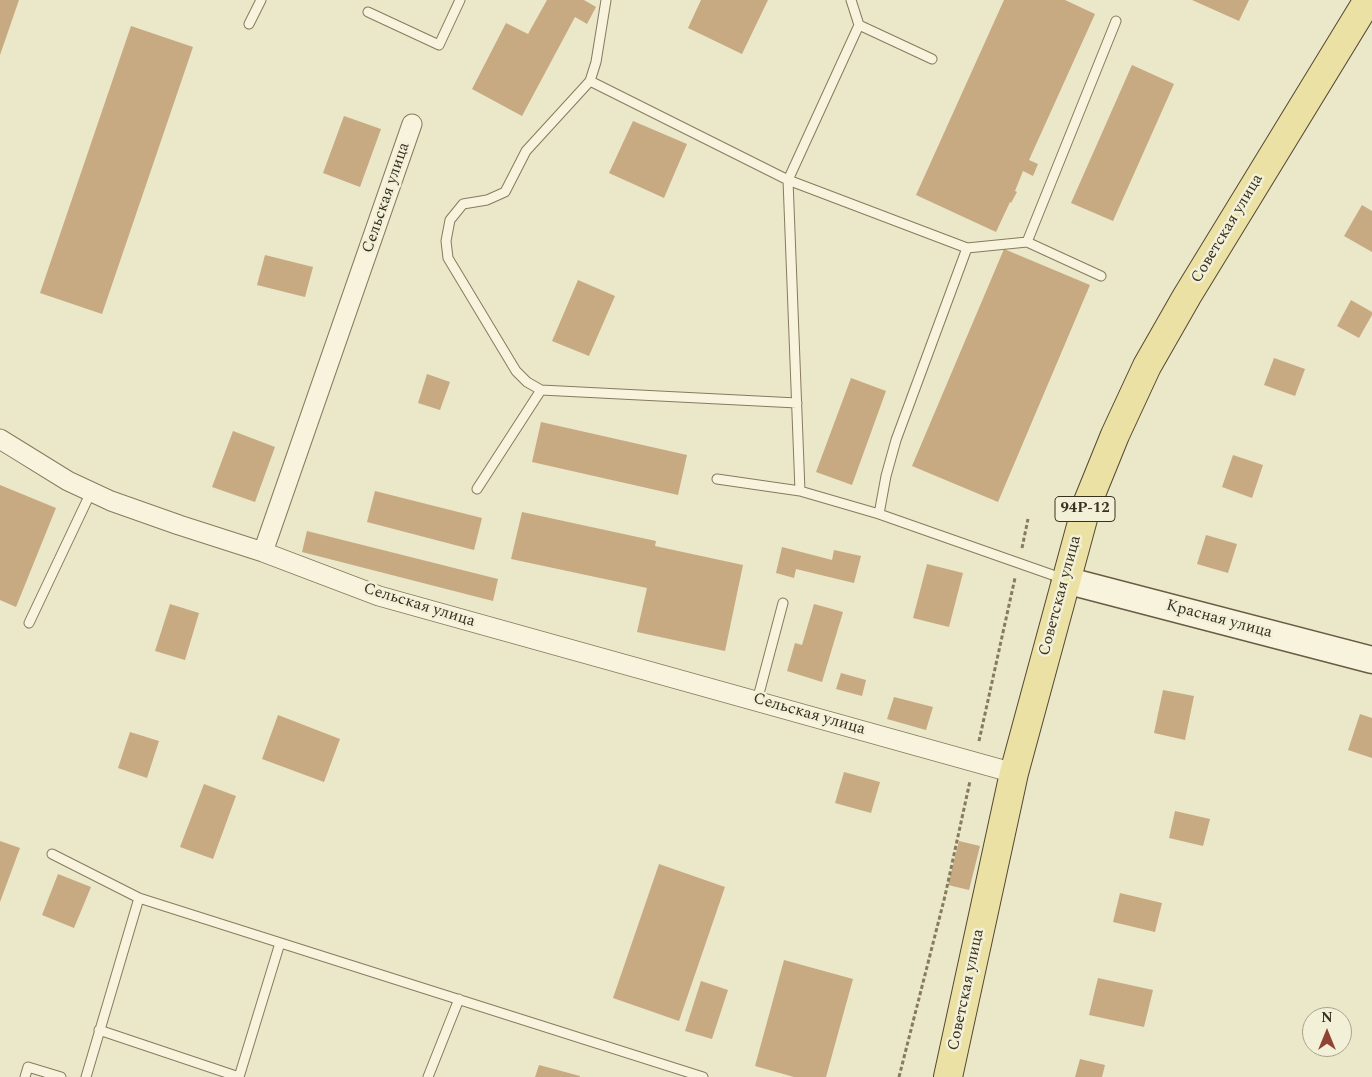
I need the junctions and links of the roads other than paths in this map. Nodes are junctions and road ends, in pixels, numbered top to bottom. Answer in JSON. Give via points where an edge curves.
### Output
{"nodes":[{"id":1,"x":261,"y":0,"type":"edge"},
{"id":2,"x":460,"y":0,"type":"edge"},
{"id":3,"x":606,"y":0,"type":"edge"},
{"id":4,"x":851,"y":0,"type":"edge"},
{"id":5,"x":1368,"y":0,"type":"edge"},
{"id":6,"x":368,"y":12,"type":"dead end"},
{"id":7,"x":1116,"y":21,"type":"dead end"},
{"id":8,"x":249,"y":24,"type":"dead end"},
{"id":9,"x":859,"y":25,"type":"junction"},
{"id":10,"x":932,"y":59,"type":"dead end"},
{"id":11,"x":590,"y":82,"type":"junction"},
{"id":12,"x":412,"y":124,"type":"dead end"},
{"id":13,"x":788,"y":180,"type":"junction"},
{"id":14,"x":1027,"y":242,"type":"junction"},
{"id":15,"x":967,"y":248,"type":"junction"},
{"id":16,"x":1101,"y":276,"type":"dead end"},
{"id":17,"x":541,"y":390,"type":"junction"},
{"id":18,"x":797,"y":403,"type":"junction"},
{"id":19,"x":0,"y":440,"type":"edge"},
{"id":20,"x":717,"y":479,"type":"dead end"},
{"id":21,"x":477,"y":489,"type":"dead end"},
{"id":22,"x":800,"y":491,"type":"junction"},
{"id":23,"x":91,"y":492,"type":"junction"},
{"id":24,"x":879,"y":514,"type":"junction"},
{"id":25,"x":263,"y":552,"type":"junction"},
{"id":26,"x":1065,"y":580,"type":"junction"},
{"id":27,"x":782,"y":603,"type":"dead end"},
{"id":28,"x":29,"y":623,"type":"dead end"},
{"id":29,"x":1372,"y":660,"type":"edge"},
{"id":30,"x":757,"y":701,"type":"junction"},
{"id":31,"x":1014,"y":773,"type":"junction"},
{"id":32,"x":52,"y":854,"type":"dead end"},
{"id":33,"x":139,"y":898,"type":"junction"},
{"id":34,"x":280,"y":942,"type":"junction"},
{"id":35,"x":459,"y":999,"type":"junction"},
{"id":36,"x":99,"y":1030,"type":"junction"},
{"id":37,"x":25,"y":1077,"type":"edge"},
{"id":38,"x":61,"y":1077,"type":"edge"},
{"id":39,"x":86,"y":1077,"type":"edge"},
{"id":40,"x":239,"y":1077,"type":"edge"},
{"id":41,"x":428,"y":1077,"type":"edge"},
{"id":42,"x":703,"y":1077,"type":"edge"},
{"id":43,"x":948,"y":1077,"type":"edge"}],
"edges":[{"from":1,"to":8,"type":"lane"},
{"from":2,"to":6,"type":"lane","via":[[439,45]]},
{"from":3,"to":11,"type":"lane"},
{"from":4,"to":9,"type":"lane"},
{"from":5,"to":26,"type":"main road","name":"Советская улица","number":"94Р-12","via":[[1147,366],[1086,504]]},
{"from":7,"to":14,"type":"lane"},
{"from":9,"to":10,"type":"lane"},
{"from":9,"to":13,"type":"lane"},
{"from":11,"to":13,"type":"lane"},
{"from":11,"to":17,"type":"lane","via":[[526,151],[505,192],[487,200],[463,204],[450,220],[446,241],[448,258],[516,371]]},
{"from":12,"to":25,"type":"street","name":"Сельская улица"},
{"from":13,"to":15,"type":"lane"},
{"from":13,"to":18,"type":"lane"},
{"from":14,"to":15,"type":"lane"},
{"from":14,"to":16,"type":"lane"},
{"from":15,"to":24,"type":"lane","via":[[896,440]]},
{"from":17,"to":18,"type":"lane"},
{"from":17,"to":21,"type":"lane"},
{"from":18,"to":22,"type":"lane"},
{"from":19,"to":23,"type":"street","via":[[68,482]]},
{"from":20,"to":22,"type":"lane"},
{"from":22,"to":24,"type":"lane"},
{"from":23,"to":25,"type":"street"},
{"from":23,"to":28,"type":"lane"},
{"from":24,"to":26,"type":"lane"},
{"from":25,"to":30,"type":"street","name":"Сельская улица","via":[[379,596]]},
{"from":26,"to":29,"type":"street","name":"Красная улица"},
{"from":26,"to":31,"type":"main road","name":"Советская улица","number":"94Р-12"},
{"from":27,"to":30,"type":"lane"},
{"from":30,"to":31,"type":"street","name":"Сельская улица"},
{"from":31,"to":43,"type":"main road","name":"Советская улица","number":"94Р-12"},
{"from":32,"to":33,"type":"lane"},
{"from":33,"to":34,"type":"lane"},
{"from":33,"to":36,"type":"lane"},
{"from":34,"to":35,"type":"lane"},
{"from":34,"to":40,"type":"lane"},
{"from":35,"to":41,"type":"lane"},
{"from":35,"to":42,"type":"lane"},
{"from":36,"to":39,"type":"lane"},
{"from":36,"to":40,"type":"lane"},
{"from":37,"to":38,"type":"lane","via":[[28,1067]]}]}
